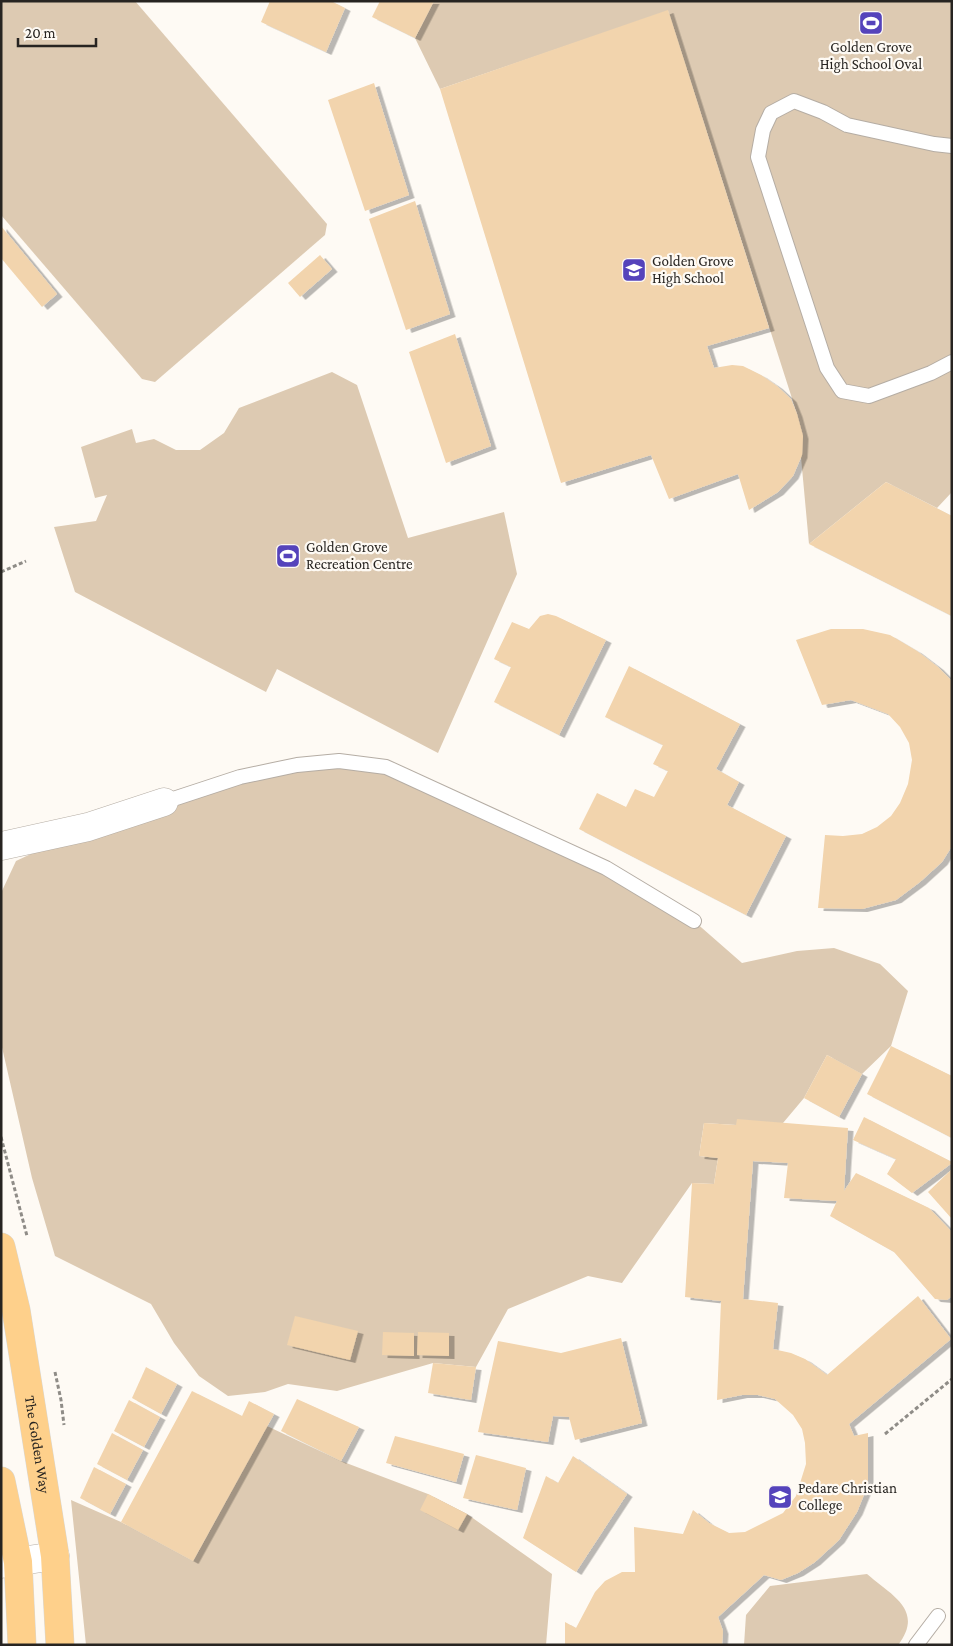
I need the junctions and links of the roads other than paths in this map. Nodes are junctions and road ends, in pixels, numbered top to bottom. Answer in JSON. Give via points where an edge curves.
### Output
{"nodes":[{"id":1,"x":952,"y":146,"type":"edge"},
{"id":2,"x":952,"y":362,"type":"edge"},
{"id":3,"x":164,"y":802,"type":"joint"},
{"id":4,"x":88,"y":827,"type":"junction"},
{"id":5,"x":1,"y":846,"type":"edge"},
{"id":6,"x":1,"y":866,"type":"edge"},
{"id":7,"x":694,"y":921,"type":"dead end"},
{"id":8,"x":1,"y":1247,"type":"edge"},
{"id":9,"x":1,"y":1481,"type":"edge"},
{"id":10,"x":55,"y":1556,"type":"junction"},
{"id":11,"x":9,"y":1563,"type":"edge"},
{"id":12,"x":938,"y":1616,"type":"dead end"},
{"id":13,"x":22,"y":1645,"type":"edge"},
{"id":14,"x":60,"y":1645,"type":"edge"},
{"id":15,"x":916,"y":1645,"type":"edge"}],
"edges":[{"from":1,"to":2,"type":"lane","via":[[846,125],[794,101],[771,113],[763,130],[758,157],[827,368],[842,391],[869,396]]},
{"from":3,"to":4,"type":"street"},
{"from":3,"to":7,"type":"lane","via":[[240,777],[297,765],[339,761],[386,767],[606,868]]},
{"from":4,"to":5,"type":"street"},
{"from":4,"to":6,"type":"street"},
{"from":8,"to":10,"type":"main road","name":"The Golden Way","via":[[16,1310]]},
{"from":9,"to":11,"type":"main road"},
{"from":10,"to":11,"type":"street"},
{"from":10,"to":14,"type":"main road","name":"The Golden Way"},
{"from":11,"to":13,"type":"main road"},
{"from":12,"to":15,"type":"lane"}]}
